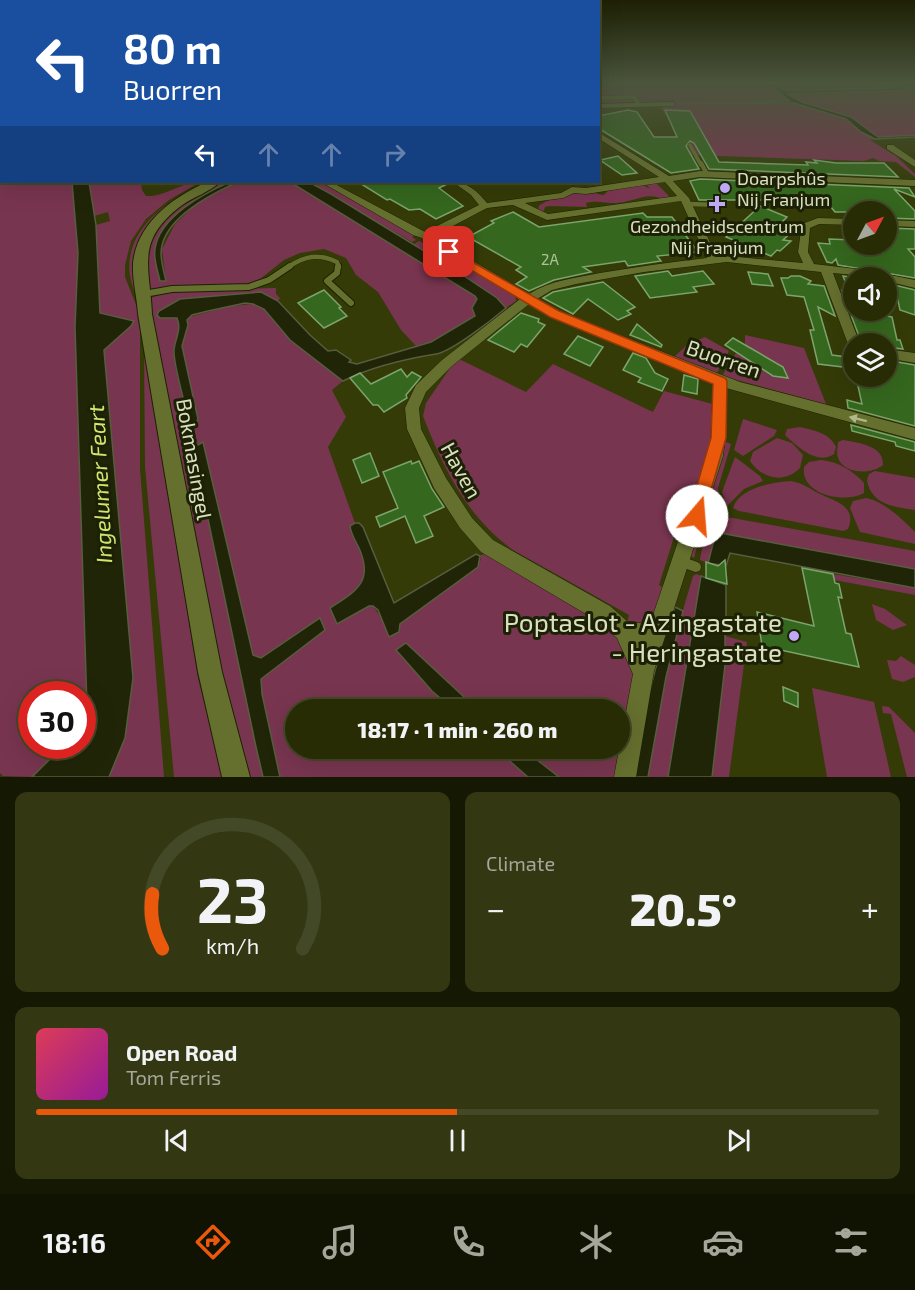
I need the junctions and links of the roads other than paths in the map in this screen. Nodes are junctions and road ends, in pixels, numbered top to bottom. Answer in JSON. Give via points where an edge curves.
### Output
{"nodes":[{"id":1,"x":600,"y":135,"type":"edge"},
{"id":2,"x":690,"y":145,"type":"dead end"},
{"id":3,"x":890,"y":147,"type":"dead end"},
{"id":4,"x":915,"y":164,"type":"edge"},
{"id":5,"x":707,"y":174,"type":"junction"},
{"id":6,"x":666,"y":178,"type":"junction"},
{"id":7,"x":213,"y":183,"type":"edge"},
{"id":8,"x":327,"y":183,"type":"edge"},
{"id":9,"x":459,"y":183,"type":"edge"},
{"id":10,"x":565,"y":183,"type":"edge"},
{"id":11,"x":915,"y":183,"type":"edge"},
{"id":12,"x":572,"y":190,"type":"junction"},
{"id":13,"x":685,"y":201,"type":"junction"},
{"id":14,"x":515,"y":202,"type":"junction"},
{"id":15,"x":724,"y":205,"type":"dead end"},
{"id":16,"x":485,"y":206,"type":"junction"},
{"id":17,"x":843,"y":222,"type":"edge"},
{"id":18,"x":897,"y":223,"type":"edge"},
{"id":19,"x":915,"y":224,"type":"edge"},
{"id":20,"x":426,"y":236,"type":"junction"},
{"id":21,"x":713,"y":260,"type":"junction"},
{"id":22,"x":809,"y":266,"type":"junction"},
{"id":23,"x":826,"y":270,"type":"junction"},
{"id":24,"x":915,"y":284,"type":"edge"},
{"id":25,"x":144,"y":294,"type":"junction"},
{"id":26,"x":528,"y":299,"type":"junction"},
{"id":27,"x":351,"y":303,"type":"dead end"},
{"id":28,"x":850,"y":333,"type":"edge"},
{"id":29,"x":897,"y":355,"type":"edge"},
{"id":30,"x":915,"y":358,"type":"edge"},
{"id":31,"x":720,"y":381,"type":"junction"},
{"id":32,"x":915,"y":434,"type":"edge"},
{"id":33,"x":624,"y":631,"type":"junction"},
{"id":34,"x":657,"y":634,"type":"junction"},
{"id":35,"x":644,"y":671,"type":"junction"},
{"id":36,"x":236,"y":777,"type":"edge"},
{"id":37,"x":625,"y":777,"type":"edge"}],
"edges":[{"from":1,"to":6,"type":"street"},
{"from":2,"to":5,"type":"lane"},
{"from":3,"to":4,"type":"street"},
{"from":5,"to":6,"type":"street"},
{"from":5,"to":11,"type":"street"},
{"from":6,"to":12,"type":"street"},
{"from":6,"to":13,"type":"street"},
{"from":7,"to":25,"type":"street","name":"Bokmasingel","via":[[174,206],[148,234],[140,264]]},
{"from":8,"to":20,"type":"street","name":"Buorren"},
{"from":9,"to":16,"type":"street"},
{"from":10,"to":12,"type":"street"},
{"from":12,"to":14,"type":"street","via":[[563,195]]},
{"from":13,"to":14,"type":"street","via":[[547,217]]},
{"from":13,"to":15,"type":"lane"},
{"from":13,"to":21,"type":"street"},
{"from":14,"to":16,"type":"street"},
{"from":16,"to":20,"type":"street"},
{"from":17,"to":22,"type":"street","via":[[818,221],[805,226],[803,252]]},
{"from":18,"to":19,"type":"street"},
{"from":20,"to":26,"type":"street","name":"Buorren"},
{"from":21,"to":22,"type":"street","name":"Haven"},
{"from":21,"to":26,"type":"street","name":"Haven","via":[[576,280],[550,286]]},
{"from":22,"to":23,"type":"street","name":"Haven"},
{"from":23,"to":24,"type":"street","name":"Haven","via":[[865,273]]},
{"from":23,"to":28,"type":"street"},
{"from":25,"to":27,"type":"lane","via":[[255,285],[270,280],[291,263],[321,256],[337,262],[338,273],[327,281]]},
{"from":25,"to":36,"type":"street","name":"Bokmasingel","via":[[210,672]]},
{"from":26,"to":31,"type":"street","name":"Buorren","via":[[598,333]]},
{"from":26,"to":33,"type":"street","name":"Haven","via":[[425,384],[412,408],[414,429],[457,512],[487,546],[593,607]]},
{"from":29,"to":30,"type":"street"},
{"from":32,"to":31,"type":"street","name":"Buorren","one_way":true},
{"from":31,"to":34,"type":"street","via":[[717,447],[689,564]]},
{"from":33,"to":34,"type":"street"},
{"from":33,"to":35,"type":"street"},
{"from":34,"to":35,"type":"street"},
{"from":35,"to":37,"type":"street"}]}
